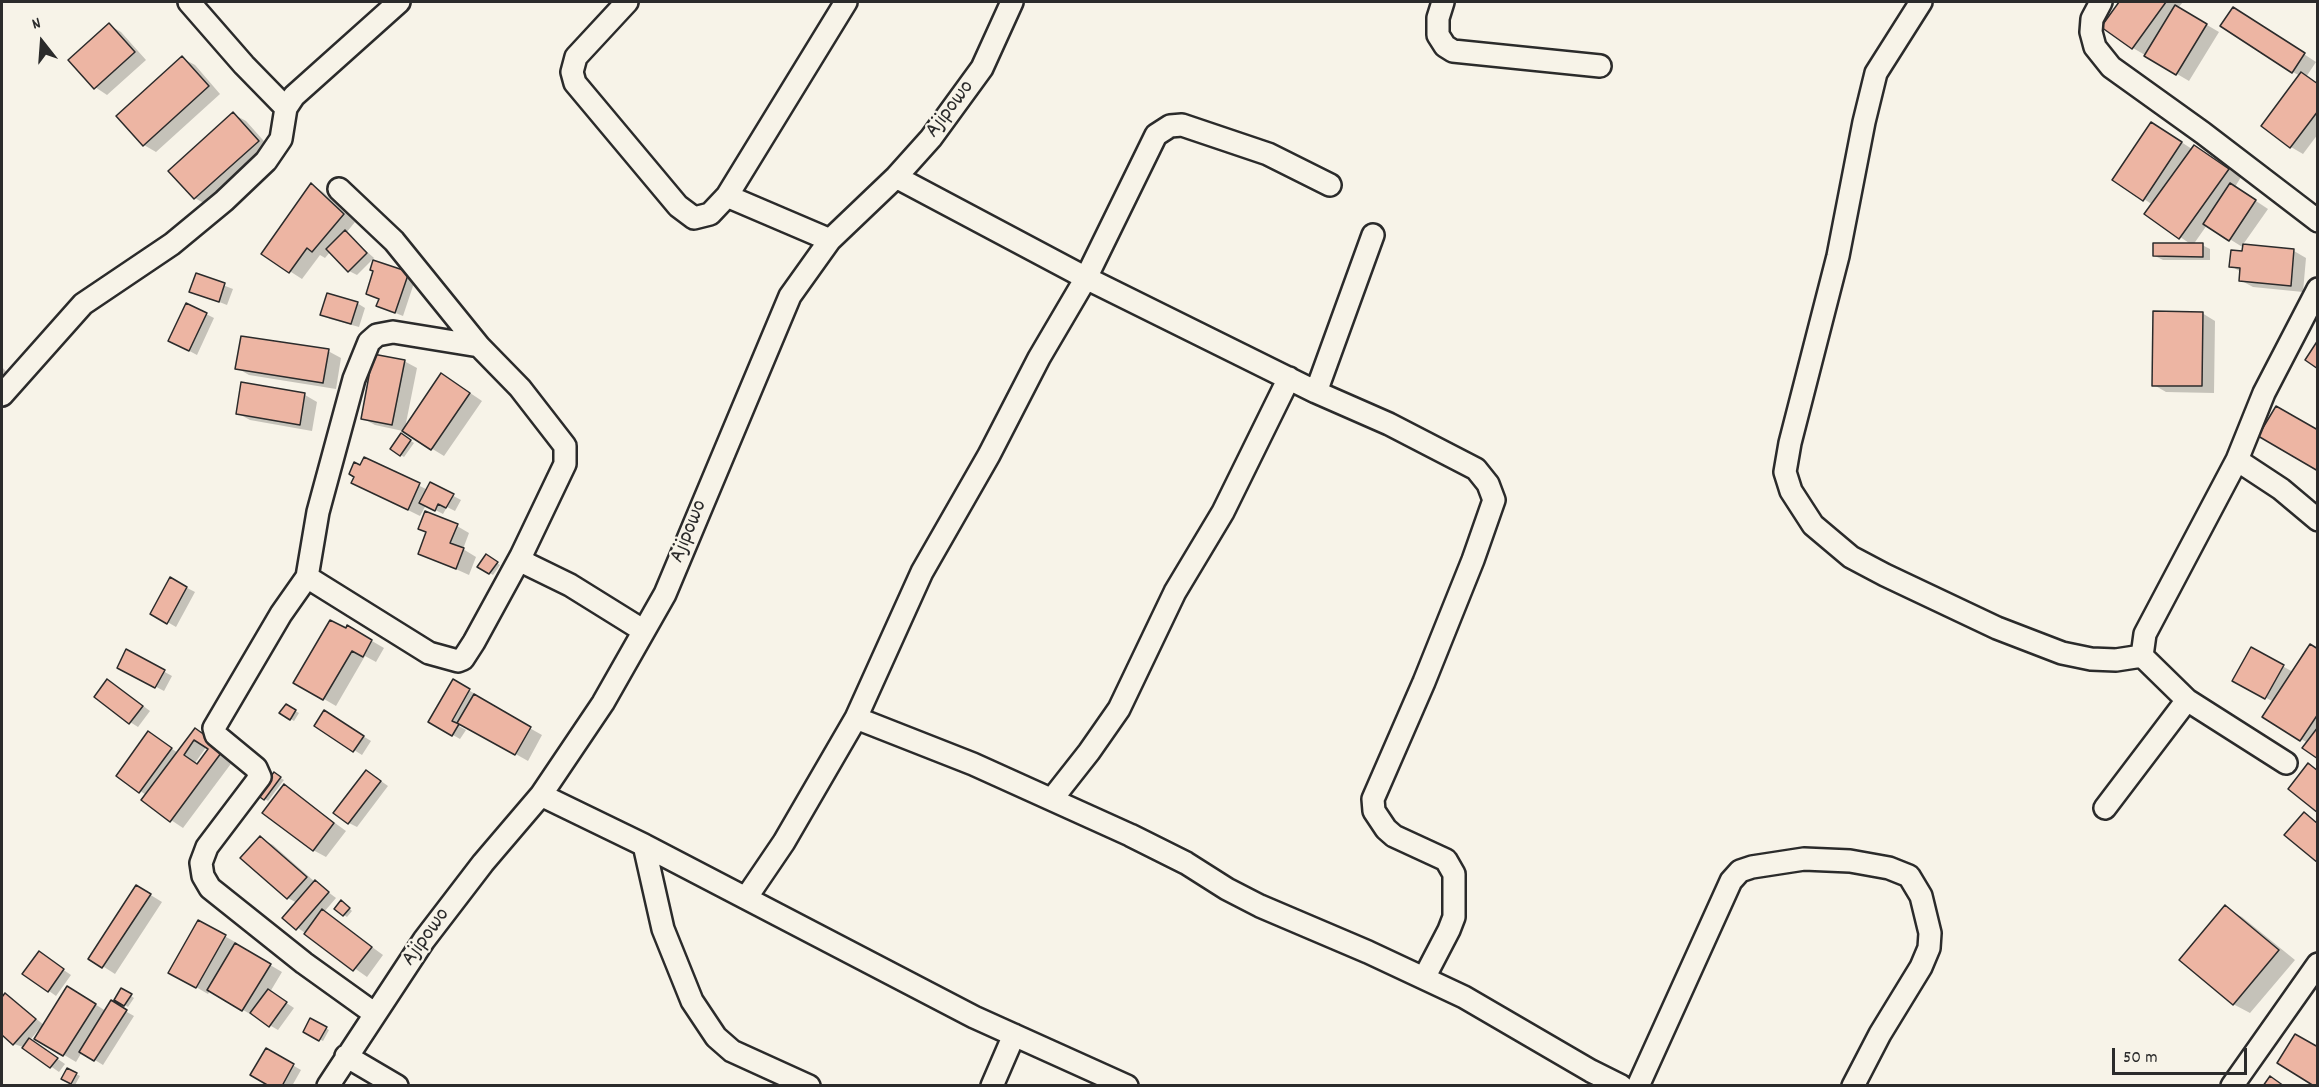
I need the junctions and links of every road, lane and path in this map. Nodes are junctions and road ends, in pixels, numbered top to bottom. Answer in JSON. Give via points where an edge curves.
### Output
{"nodes":[{"id":1,"x":189,"y":2,"type":"edge"},
{"id":2,"x":399,"y":2,"type":"edge"},
{"id":3,"x":627,"y":2,"type":"edge"},
{"id":4,"x":846,"y":2,"type":"edge"},
{"id":5,"x":1443,"y":2,"type":"edge"},
{"id":6,"x":1921,"y":2,"type":"edge"},
{"id":7,"x":2100,"y":2,"type":"edge"},
{"id":8,"x":1005,"y":4,"type":"edge"},
{"id":9,"x":1600,"y":66,"type":"dead end"},
{"id":10,"x":286,"y":108,"type":"junction"},
{"id":11,"x":896,"y":177,"type":"junction"},
{"id":12,"x":1330,"y":185,"type":"dead end"},
{"id":13,"x":339,"y":189,"type":"dead end"},
{"id":14,"x":727,"y":196,"type":"junction"},
{"id":15,"x":2318,"y":221,"type":"edge"},
{"id":16,"x":1373,"y":235,"type":"dead end"},
{"id":17,"x":830,"y":240,"type":"junction"},
{"id":18,"x":1086,"y":278,"type":"junction"},
{"id":19,"x":2318,"y":289,"type":"edge"},
{"id":20,"x":479,"y":346,"type":"junction"},
{"id":21,"x":1288,"y":378,"type":"junction"},
{"id":22,"x":1316,"y":392,"type":"junction"},
{"id":23,"x":2,"y":395,"type":"edge"},
{"id":24,"x":2237,"y":460,"type":"junction"},
{"id":25,"x":2318,"y":520,"type":"edge"},
{"id":26,"x":521,"y":556,"type":"junction"},
{"id":27,"x":307,"y":577,"type":"junction"},
{"id":28,"x":644,"y":631,"type":"junction"},
{"id":29,"x":2142,"y":656,"type":"junction"},
{"id":30,"x":2187,"y":700,"type":"junction"},
{"id":31,"x":856,"y":718,"type":"junction"},
{"id":32,"x":2286,"y":763,"type":"dead end"},
{"id":33,"x":541,"y":795,"type":"junction"},
{"id":34,"x":1052,"y":799,"type":"junction"},
{"id":35,"x":2105,"y":808,"type":"dead end"},
{"id":36,"x":644,"y":845,"type":"junction"},
{"id":37,"x":746,"y":898,"type":"junction"},
{"id":38,"x":2318,"y":964,"type":"edge"},
{"id":39,"x":1424,"y":978,"type":"junction"},
{"id":40,"x":375,"y":1014,"type":"junction"},
{"id":41,"x":1014,"y":1035,"type":"junction"},
{"id":42,"x":346,"y":1056,"type":"junction"},
{"id":43,"x":328,"y":1086,"type":"edge"},
{"id":44,"x":397,"y":1086,"type":"edge"},
{"id":45,"x":809,"y":1086,"type":"edge"},
{"id":46,"x":992,"y":1086,"type":"edge"},
{"id":47,"x":1127,"y":1086,"type":"edge"},
{"id":48,"x":1621,"y":1086,"type":"edge"},
{"id":49,"x":1638,"y":1086,"type":"edge"},
{"id":50,"x":1853,"y":1086,"type":"edge"},
{"id":51,"x":2232,"y":1086,"type":"edge"}],
"edges":[{"from":1,"to":10,"type":"street"},
{"from":2,"to":10,"type":"street","via":[[294,96]]},
{"from":3,"to":14,"type":"street","via":[[576,57],[572,72],[575,83],[678,206],[694,218],[710,214]]},
{"from":4,"to":14,"type":"street"},
{"from":5,"to":9,"type":"street","via":[[1438,35],[1453,51]]},
{"from":6,"to":29,"type":"street","via":[[1876,73],[1838,256],[1785,472],[1791,491],[1813,525],[1851,557],[1997,628],[2062,653],[2091,659]]},
{"from":7,"to":15,"type":"street","via":[[2091,32],[2095,47],[2111,67]]},
{"from":8,"to":11,"type":"street","name":"Ajipowo","via":[[982,68],[931,138]]},
{"from":10,"to":23,"type":"street","via":[[281,139],[266,161],[172,244],[83,304]]},
{"from":11,"to":17,"type":"street","name":"Ajipowo"},
{"from":11,"to":18,"type":"street"},
{"from":12,"to":18,"type":"street","via":[[1268,154],[1182,125],[1170,126],[1156,135]]},
{"from":13,"to":20,"type":"street","via":[[394,241]]},
{"from":14,"to":17,"type":"street"},
{"from":16,"to":22,"type":"street"},
{"from":17,"to":28,"type":"street","name":"Ajipowo","via":[[790,296],[664,594]]},
{"from":18,"to":21,"type":"street"},
{"from":18,"to":31,"type":"street","via":[[922,572]]},
{"from":19,"to":24,"type":"street","via":[[2264,393]]},
{"from":20,"to":26,"type":"street","via":[[520,388],[565,446],[565,464]]},
{"from":20,"to":27,"type":"street","via":[[393,332],[377,335],[369,342],[354,379],[318,512]]},
{"from":21,"to":22,"type":"street"},
{"from":21,"to":34,"type":"street","via":[[1223,512],[1175,592],[1119,709]]},
{"from":22,"to":39,"type":"street","via":[[1389,424],[1476,470],[1488,484],[1494,500],[1424,682],[1373,799],[1374,811],[1394,836],[1446,860],[1452,867],[1454,917]]},
{"from":24,"to":25,"type":"street"},
{"from":24,"to":29,"type":"street","via":[[2145,634]]},
{"from":26,"to":27,"type":"street","via":[[474,642],[458,661],[429,653]]},
{"from":26,"to":28,"type":"street","via":[[527,564],[570,585]]},
{"from":27,"to":40,"type":"street","via":[[214,728],[216,735],[256,768],[260,777],[207,847],[202,869],[210,888]]},
{"from":28,"to":33,"type":"street","name":"Ajipowo","via":[[603,703]]},
{"from":29,"to":30,"type":"street"},
{"from":30,"to":32,"type":"street"},
{"from":30,"to":35,"type":"street"},
{"from":31,"to":34,"type":"street"},
{"from":31,"to":37,"type":"street","via":[[784,842]]},
{"from":33,"to":36,"type":"street"},
{"from":33,"to":40,"type":"street","name":"Ajipowo","via":[[424,940]]},
{"from":34,"to":39,"type":"street","via":[[1176,858],[1260,906]]},
{"from":36,"to":37,"type":"street"},
{"from":36,"to":45,"type":"street","via":[[663,929],[692,1001],[716,1037],[732,1051]]},
{"from":37,"to":41,"type":"street"},
{"from":38,"to":51,"type":"street"},
{"from":39,"to":48,"type":"street"},
{"from":40,"to":42,"type":"street","name":"Ajipowo"},
{"from":41,"to":46,"type":"street"},
{"from":41,"to":47,"type":"street"},
{"from":42,"to":43,"type":"street","name":"Ajipowo"},
{"from":42,"to":44,"type":"street"},
{"from":49,"to":50,"type":"street","via":[[1731,881],[1740,871],[1752,867],[1804,859],[1850,861],[1909,876],[1921,896],[1930,933],[1921,967]]}]}
